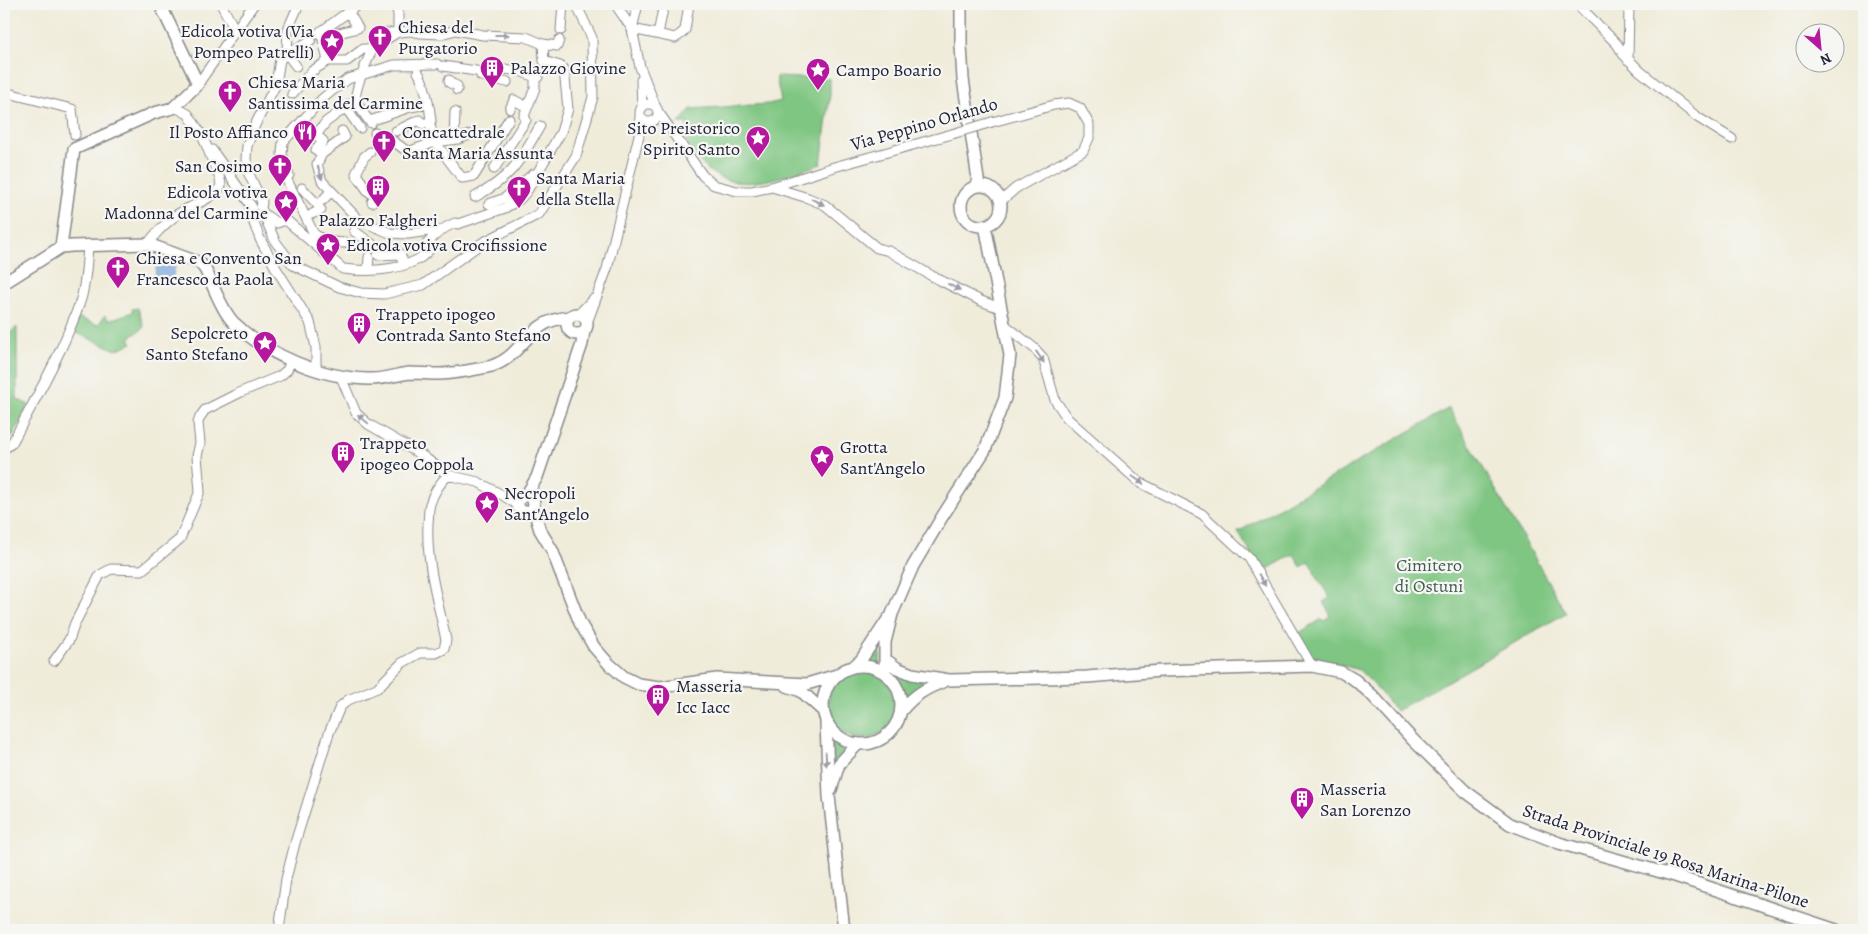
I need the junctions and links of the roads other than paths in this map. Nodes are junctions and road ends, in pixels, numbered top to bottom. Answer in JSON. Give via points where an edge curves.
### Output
{"nodes":[{"id":1,"x":160,"y":4,"type":"edge"},
{"id":2,"x":221,"y":4,"type":"edge"},
{"id":3,"x":254,"y":4,"type":"edge"},
{"id":4,"x":299,"y":4,"type":"edge"},
{"id":5,"x":359,"y":4,"type":"edge"},
{"id":6,"x":394,"y":4,"type":"edge"},
{"id":7,"x":563,"y":4,"type":"edge"},
{"id":8,"x":576,"y":4,"type":"edge"},
{"id":9,"x":615,"y":4,"type":"edge"},
{"id":10,"x":638,"y":4,"type":"edge"},
{"id":11,"x":664,"y":4,"type":"edge"},
{"id":12,"x":689,"y":4,"type":"edge"},
{"id":13,"x":961,"y":4,"type":"edge"},
{"id":14,"x":1577,"y":4,"type":"edge"},
{"id":15,"x":1629,"y":4,"type":"edge"},
{"id":16,"x":348,"y":11,"type":"junction"},
{"id":17,"x":632,"y":29,"type":"junction"},
{"id":18,"x":235,"y":30,"type":"junction"},
{"id":19,"x":561,"y":30,"type":"dead end"},
{"id":20,"x":398,"y":32,"type":"junction"},
{"id":21,"x":658,"y":34,"type":"junction"},
{"id":22,"x":318,"y":35,"type":"junction"},
{"id":23,"x":558,"y":43,"type":"dead end"},
{"id":24,"x":543,"y":44,"type":"junction"},
{"id":25,"x":372,"y":48,"type":"junction"},
{"id":26,"x":287,"y":54,"type":"junction"},
{"id":27,"x":1628,"y":60,"type":"junction"},
{"id":28,"x":328,"y":61,"type":"junction"},
{"id":29,"x":296,"y":66,"type":"dead end"},
{"id":30,"x":488,"y":66,"type":"dead end"},
{"id":31,"x":640,"y":67,"type":"junction"},
{"id":32,"x":418,"y":72,"type":"dead end"},
{"id":33,"x":362,"y":75,"type":"junction"},
{"id":34,"x":449,"y":80,"type":"dead end"},
{"id":35,"x":507,"y":82,"type":"dead end"},
{"id":36,"x":198,"y":84,"type":"junction"},
{"id":37,"x":457,"y":90,"type":"dead end"},
{"id":38,"x":4,"y":92,"type":"edge"},
{"id":39,"x":292,"y":94,"type":"dead end"},
{"id":40,"x":356,"y":100,"type":"junction"},
{"id":41,"x":428,"y":104,"type":"junction"},
{"id":42,"x":174,"y":106,"type":"junction"},
{"id":43,"x":528,"y":106,"type":"junction"},
{"id":44,"x":346,"y":108,"type":"junction"},
{"id":45,"x":510,"y":109,"type":"dead end"},
{"id":46,"x":455,"y":112,"type":"dead end"},
{"id":47,"x":641,"y":112,"type":"junction"},
{"id":48,"x":657,"y":116,"type":"junction"},
{"id":49,"x":509,"y":119,"type":"dead end"},
{"id":50,"x":430,"y":122,"type":"junction"},
{"id":51,"x":540,"y":126,"type":"dead end"},
{"id":52,"x":360,"y":128,"type":"dead end"},
{"id":53,"x":375,"y":132,"type":"dead end"},
{"id":54,"x":344,"y":134,"type":"dead end"},
{"id":55,"x":472,"y":134,"type":"dead end"},
{"id":56,"x":75,"y":135,"type":"dead end"},
{"id":57,"x":202,"y":135,"type":"junction"},
{"id":58,"x":394,"y":135,"type":"junction"},
{"id":59,"x":639,"y":136,"type":"junction"},
{"id":60,"x":454,"y":139,"type":"junction"},
{"id":61,"x":1732,"y":139,"type":"dead end"},
{"id":62,"x":435,"y":142,"type":"junction"},
{"id":63,"x":376,"y":148,"type":"junction"},
{"id":64,"x":322,"y":154,"type":"junction"},
{"id":65,"x":494,"y":169,"type":"dead end"},
{"id":66,"x":537,"y":174,"type":"junction"},
{"id":67,"x":979,"y":186,"type":"junction"},
{"id":68,"x":772,"y":187,"type":"junction"},
{"id":69,"x":302,"y":188,"type":"dead end"},
{"id":70,"x":331,"y":191,"type":"junction"},
{"id":71,"x":475,"y":197,"type":"dead end"},
{"id":72,"x":320,"y":201,"type":"junction"},
{"id":73,"x":372,"y":202,"type":"dead end"},
{"id":74,"x":1000,"y":202,"type":"junction"},
{"id":75,"x":489,"y":204,"type":"dead end"},
{"id":76,"x":259,"y":210,"type":"junction"},
{"id":77,"x":312,"y":214,"type":"dead end"},
{"id":78,"x":360,"y":221,"type":"junction"},
{"id":79,"x":985,"y":225,"type":"junction"},
{"id":80,"x":431,"y":229,"type":"dead end"},
{"id":81,"x":313,"y":238,"type":"junction"},
{"id":82,"x":333,"y":242,"type":"junction"},
{"id":83,"x":345,"y":242,"type":"dead end"},
{"id":84,"x":148,"y":244,"type":"junction"},
{"id":85,"x":88,"y":245,"type":"junction"},
{"id":86,"x":61,"y":247,"type":"junction"},
{"id":87,"x":324,"y":252,"type":"junction"},
{"id":88,"x":372,"y":254,"type":"junction"},
{"id":89,"x":404,"y":264,"type":"junction"},
{"id":90,"x":368,"y":270,"type":"junction"},
{"id":91,"x":4,"y":283,"type":"edge"},
{"id":92,"x":1000,"y":308,"type":"junction"},
{"id":93,"x":1004,"y":324,"type":"junction"},
{"id":94,"x":577,"y":325,"type":"junction"},
{"id":95,"x":291,"y":361,"type":"junction"},
{"id":96,"x":316,"y":369,"type":"junction"},
{"id":97,"x":341,"y":377,"type":"junction"},
{"id":98,"x":4,"y":448,"type":"edge"},
{"id":99,"x":448,"y":475,"type":"junction"},
{"id":100,"x":526,"y":503,"type":"junction"},
{"id":101,"x":892,"y":614,"type":"junction"},
{"id":102,"x":885,"y":659,"type":"junction"},
{"id":103,"x":54,"y":661,"type":"dead end"},
{"id":104,"x":1312,"y":666,"type":"junction"},
{"id":105,"x":853,"y":667,"type":"junction"},
{"id":106,"x":886,"y":674,"type":"junction"},
{"id":107,"x":912,"y":674,"type":"junction"},
{"id":108,"x":837,"y":675,"type":"junction"},
{"id":109,"x":949,"y":680,"type":"junction"},
{"id":110,"x":776,"y":682,"type":"junction"},
{"id":111,"x":822,"y":710,"type":"junction"},
{"id":112,"x":901,"y":711,"type":"junction"},
{"id":113,"x":826,"y":723,"type":"junction"},
{"id":114,"x":857,"y":745,"type":"junction"},
{"id":115,"x":829,"y":796,"type":"junction"},
{"id":116,"x":279,"y":930,"type":"edge"},
{"id":117,"x":844,"y":930,"type":"edge"},
{"id":118,"x":1836,"y":930,"type":"edge"}],
"edges":[{"from":1,"to":36,"type":"street"},
{"from":2,"to":18,"type":"street"},
{"from":3,"to":18,"type":"street"},
{"from":4,"to":26,"type":"street","via":[[288,29]]},
{"from":5,"to":16,"type":"street"},
{"from":6,"to":20,"type":"street","via":[[398,13]]},
{"from":7,"to":19,"type":"street"},
{"from":8,"to":76,"type":"street","via":[[592,38],[593,97],[576,156],[539,214],[482,243],[423,285],[384,294],[361,293],[339,287],[293,265],[274,241]]},
{"from":9,"to":17,"type":"street","name":"Via Peppino Orlando"},
{"from":10,"to":17,"type":"street"},
{"from":11,"to":21,"type":"street"},
{"from":12,"to":21,"type":"street","via":[[685,30],[681,34],[675,38]]},
{"from":13,"to":67,"type":"street","via":[[963,78]]},
{"from":14,"to":27,"type":"street","via":[[1617,44]]},
{"from":15,"to":27,"type":"street"},
{"from":16,"to":22,"type":"street"},
{"from":16,"to":22,"type":"street","via":[[358,28]]},
{"from":17,"to":21,"type":"street"},
{"from":17,"to":31,"type":"street","name":"Via Peppino Orlando"},
{"from":18,"to":36,"type":"street"},
{"from":20,"to":24,"type":"street","one_way":true,"via":[[441,34],[456,30],[526,37]]},
{"from":20,"to":25,"type":"street","via":[[379,34]]},
{"from":22,"to":26,"type":"street"},
{"from":22,"to":28,"type":"street"},
{"from":23,"to":24,"type":"street"},
{"from":24,"to":66,"type":"street","via":[[544,61],[564,69],[568,109],[561,132]]},
{"from":25,"to":28,"type":"street","via":[[347,61]]},
{"from":25,"to":33,"type":"street"},
{"from":26,"to":29,"type":"street"},
{"from":26,"to":76,"type":"street","via":[[280,59],[276,84],[247,146],[248,172],[262,202]]},
{"from":27,"to":61,"type":"street","via":[[1697,117]]},
{"from":28,"to":39,"type":"street","via":[[312,71]]},
{"from":30,"to":43,"type":"street","via":[[536,77]]},
{"from":31,"to":47,"type":"street","name":"Via Peppino Orlando"},
{"from":31,"to":48,"type":"street","name":"Via Peppino Orlando"},
{"from":32,"to":41,"type":"street"},
{"from":33,"to":35,"type":"street","via":[[394,64],[440,65],[476,71]]},
{"from":33,"to":40,"type":"street"},
{"from":33,"to":81,"type":"street","via":[[348,79],[322,99],[283,142],[282,154],[289,175],[286,178]]},
{"from":34,"to":37,"type":"street"},
{"from":36,"to":42,"type":"street"},
{"from":38,"to":56,"type":"street","via":[[72,109]]},
{"from":40,"to":41,"type":"street","via":[[371,122],[410,107]]},
{"from":40,"to":44,"type":"street"},
{"from":41,"to":50,"type":"street"},
{"from":42,"to":57,"type":"street","via":[[188,114]]},
{"from":42,"to":86,"type":"street","via":[[74,149]]},
{"from":43,"to":45,"type":"street","via":[[514,100]]},
{"from":43,"to":65,"type":"street","via":[[524,116],[526,120]]},
{"from":44,"to":52,"type":"street"},
{"from":44,"to":64,"type":"street","via":[[326,122],[316,135],[323,141],[316,150]]},
{"from":46,"to":60,"type":"street"},
{"from":47,"to":48,"type":"street","via":[[644,121]]},
{"from":47,"to":48,"type":"street","via":[[646,104]]},
{"from":47,"to":59,"type":"street","name":"Via Peppino Orlando"},
{"from":48,"to":59,"type":"street"},
{"from":48,"to":68,"type":"street","name":"Via Peppino Orlando","via":[[698,169],[714,184],[737,191]]},
{"from":49,"to":62,"type":"street","via":[[474,176],[462,178]]},
{"from":50,"to":58,"type":"street","via":[[423,124],[419,120]]},
{"from":50,"to":62,"type":"street"},
{"from":51,"to":71,"type":"street","via":[[513,170],[492,188]]},
{"from":53,"to":63,"type":"street"},
{"from":54,"to":64,"type":"street"},
{"from":55,"to":60,"type":"street"},
{"from":57,"to":76,"type":"street"},
{"from":57,"to":84,"type":"street","via":[[221,186],[216,193],[176,215]]},
{"from":58,"to":62,"type":"street","via":[[408,152]]},
{"from":58,"to":63,"type":"street"},
{"from":59,"to":94,"type":"street","via":[[607,269],[598,293]]},
{"from":60,"to":62,"type":"street"},
{"from":63,"to":73,"type":"street","via":[[364,157],[356,174],[376,197]]},
{"from":64,"to":70,"type":"street","one_way":true,"via":[[318,170]]},
{"from":66,"to":75,"type":"street","via":[[505,198]]},
{"from":66,"to":89,"type":"street","via":[[520,199],[505,208],[455,223],[432,238],[424,255]]},
{"from":67,"to":74,"type":"street","via":[[990,188]]},
{"from":67,"to":79,"type":"street","via":[[967,191],[960,209],[972,224]]},
{"from":68,"to":74,"type":"street","name":"Via Peppino Orlando","bridge":true,"via":[[1054,105],[1069,102],[1080,108],[1089,124],[1089,138],[1083,151],[1016,188]]},
{"from":68,"to":92,"type":"street","one_way":true,"via":[[825,205],[877,248],[889,251],[932,276]]},
{"from":69,"to":72,"type":"street"},
{"from":70,"to":72,"type":"street"},
{"from":70,"to":78,"type":"street"},
{"from":72,"to":77,"type":"street","via":[[321,210]]},
{"from":74,"to":79,"type":"street","via":[[999,214]]},
{"from":76,"to":81,"type":"street","via":[[277,223],[286,220]]},
{"from":76,"to":96,"type":"street","via":[[250,213],[260,239],[310,322],[316,347]]},
{"from":78,"to":80,"type":"street","via":[[390,233],[408,234]]},
{"from":78,"to":88,"type":"street","via":[[353,232],[372,244]]},
{"from":79,"to":92,"type":"street"},
{"from":81,"to":82,"type":"street"},
{"from":81,"to":87,"type":"street"},
{"from":82,"to":83,"type":"street"},
{"from":82,"to":87,"type":"street"},
{"from":84,"to":85,"type":"street"},
{"from":84,"to":95,"type":"street","via":[[200,264],[234,322]]},
{"from":85,"to":86,"type":"street"},
{"from":85,"to":98,"type":"street","via":[[81,298],[65,338],[12,442]]},
{"from":86,"to":91,"type":"street"},
{"from":87,"to":90,"type":"street","via":[[343,269]]},
{"from":88,"to":89,"type":"street","via":[[400,254]]},
{"from":88,"to":90,"type":"street"},
{"from":89,"to":90,"type":"street"},
{"from":92,"to":93,"type":"street"},
{"from":93,"to":101,"type":"street","via":[[1010,355],[1005,398],[985,450],[913,566]]},
{"from":93,"to":104,"type":"street","one_way":true,"via":[[1043,358],[1055,400],[1067,418],[1139,482],[1202,514],[1249,558]]},
{"from":94,"to":97,"type":"street","via":[[554,319],[536,328],[511,353],[492,366],[441,374],[408,373],[378,379]]},
{"from":94,"to":100,"type":"street","via":[[578,352],[537,477],[537,489]]},
{"from":95,"to":96,"type":"street"},
{"from":95,"to":103,"type":"street","via":[[280,376],[205,410],[198,423],[200,491],[180,539],[142,570],[111,569],[100,575],[69,640]]},
{"from":96,"to":97,"type":"street"},
{"from":99,"to":97,"type":"street","one_way":true,"via":[[420,454],[368,424],[356,413]]},
{"from":99,"to":100,"type":"street","via":[[478,482]]},
{"from":99,"to":116,"type":"street","via":[[430,505],[428,527],[428,553],[446,640],[444,649],[436,653],[420,653],[402,663],[377,688],[348,700],[340,707],[295,843]]},
{"from":100,"to":110,"type":"street","via":[[552,550],[580,623],[594,647],[624,677],[638,684],[660,687],[716,679]]},
{"from":101,"to":102,"type":"street","via":[[885,642]]},
{"from":101,"to":105,"type":"street"},
{"from":102,"to":106,"type":"street"},
{"from":102,"to":107,"type":"street"},
{"from":104,"to":109,"type":"street","name":"Strada Provinciale 19 Rosa Marina-Pilone"},
{"from":104,"to":118,"type":"street","name":"Strada Provinciale 19 Rosa Marina-Pilone","via":[[1340,672],[1355,680],[1465,791],[1510,824],[1529,833],[1675,876]]},
{"from":105,"to":106,"type":"street","via":[[875,668]]},
{"from":105,"to":108,"type":"street"},
{"from":106,"to":107,"type":"street"},
{"from":106,"to":112,"type":"street","via":[[901,698]]},
{"from":107,"to":109,"type":"street"},
{"from":108,"to":110,"type":"street","via":[[807,684]]},
{"from":108,"to":111,"type":"street","via":[[828,684]]},
{"from":109,"to":112,"type":"street","via":[[926,688]]},
{"from":110,"to":111,"type":"street","via":[[801,691]]},
{"from":111,"to":113,"type":"street"},
{"from":112,"to":114,"type":"street","via":[[898,722],[881,740]]},
{"from":113,"to":114,"type":"street","via":[[834,734]]},
{"from":113,"to":115,"type":"street","one_way":true},
{"from":114,"to":115,"type":"street","via":[[839,764]]},
{"from":115,"to":117,"type":"street"}]}
